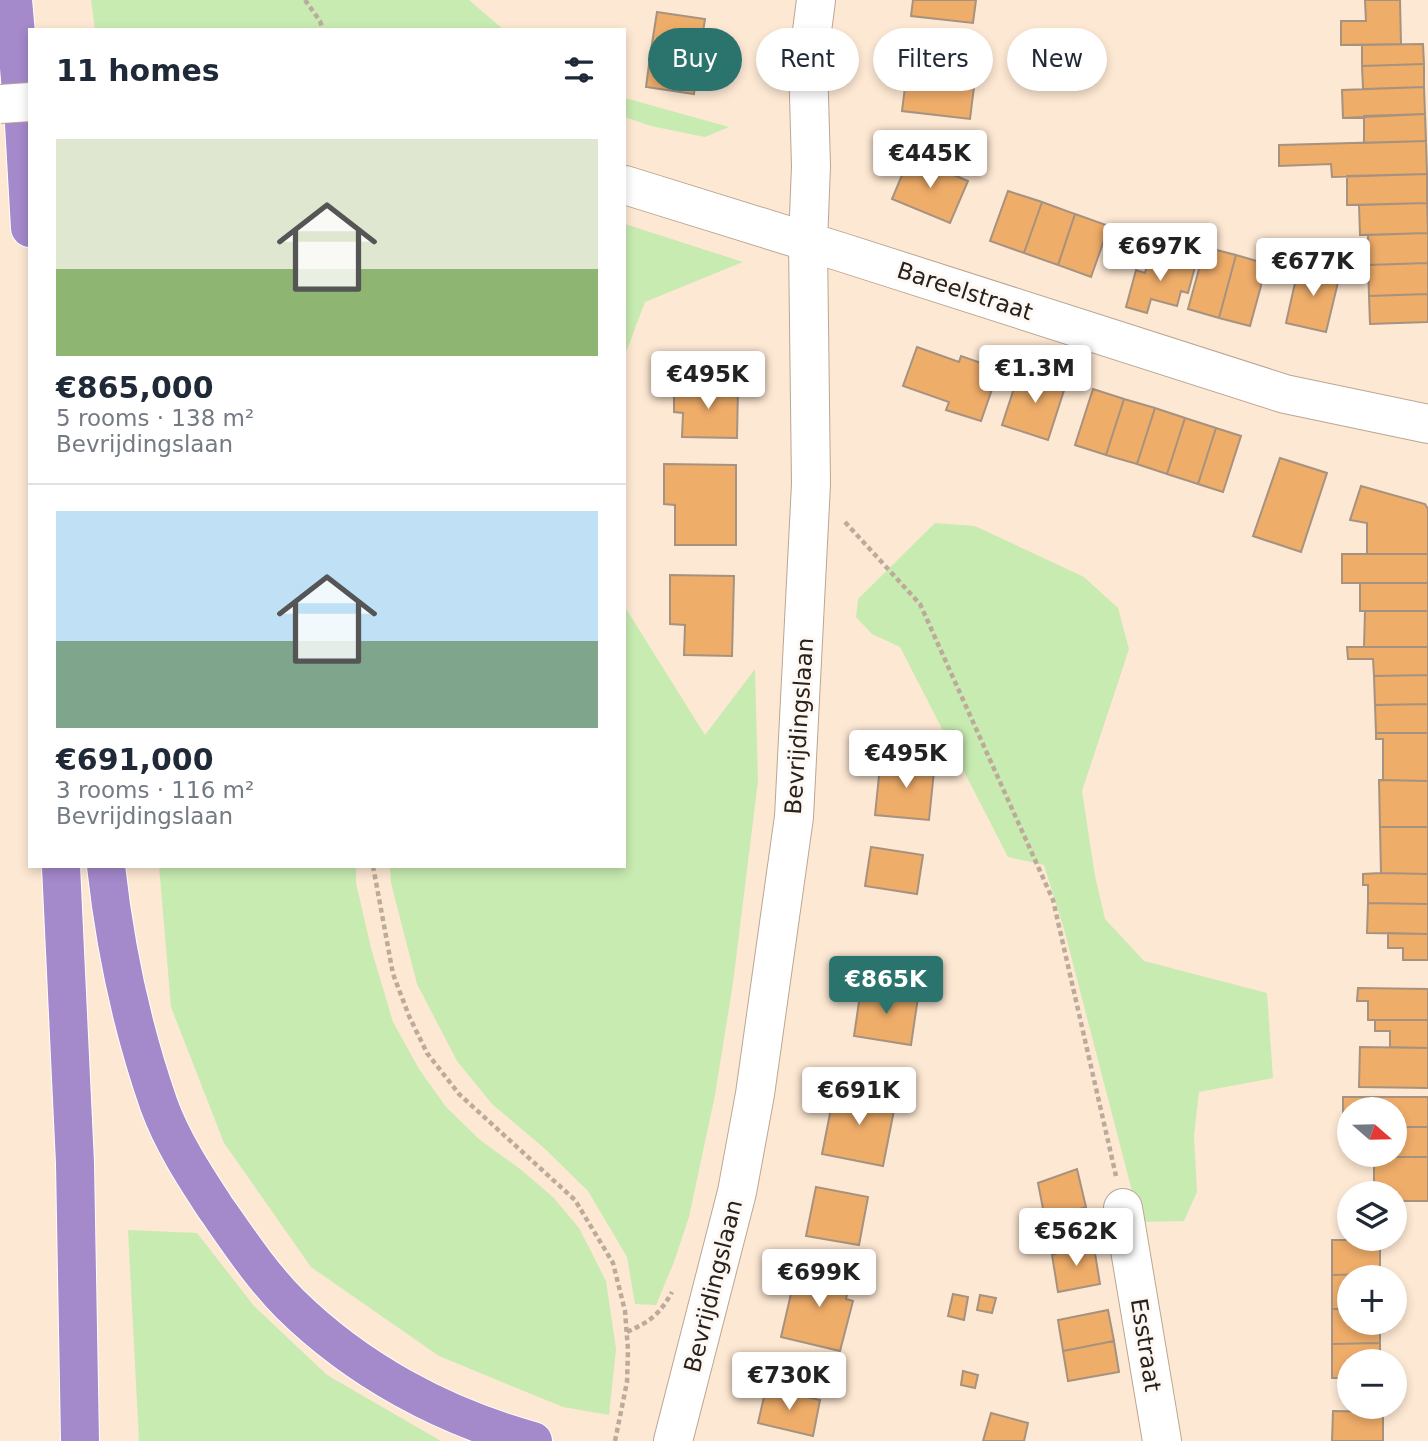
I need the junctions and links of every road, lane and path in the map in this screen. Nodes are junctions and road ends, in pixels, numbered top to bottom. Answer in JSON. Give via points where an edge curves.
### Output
{"nodes":[{"id":1,"x":13,"y":0,"type":"edge"},
{"id":2,"x":305,"y":0,"type":"edge"},
{"id":3,"x":816,"y":0,"type":"edge"},
{"id":4,"x":322,"y":28,"type":"edge"},
{"id":5,"x":28,"y":102,"type":"edge"},
{"id":6,"x":0,"y":104,"type":"edge"},
{"id":7,"x":626,"y":185,"type":"edge"},
{"id":8,"x":28,"y":193,"type":"edge"},
{"id":9,"x":808,"y":242,"type":"junction"},
{"id":10,"x":1428,"y":424,"type":"edge"},
{"id":11,"x":811,"y":484,"type":"junction"},
{"id":12,"x":61,"y":868,"type":"edge"},
{"id":13,"x":106,"y":868,"type":"edge"},
{"id":14,"x":373,"y":868,"type":"edge"},
{"id":15,"x":1123,"y":1208,"type":"joint"},
{"id":16,"x":674,"y":1289,"type":"dead end"},
{"id":17,"x":626,"y":1332,"type":"junction"},
{"id":18,"x":80,"y":1441,"type":"edge"},
{"id":19,"x":533,"y":1441,"type":"edge"},
{"id":20,"x":615,"y":1441,"type":"edge"},
{"id":21,"x":673,"y":1441,"type":"edge"},
{"id":22,"x":1162,"y":1441,"type":"edge"}],
"edges":[{"from":1,"to":8,"type":"highway"},
{"from":2,"to":4,"type":"path"},
{"from":3,"to":9,"type":"street","name":"Bevrijdingslaan","via":[[808,62]]},
{"from":5,"to":6,"type":"street","bridge":true},
{"from":7,"to":9,"type":"street","name":"Bareelstraat"},
{"from":9,"to":10,"type":"street","name":"Bareelstraat","via":[[1285,394]]},
{"from":9,"to":11,"type":"street","name":"Bevrijdingslaan"},
{"from":11,"to":15,"type":"path","via":[[920,604],[1053,900]]},
{"from":11,"to":21,"type":"street","name":"Bevrijdingslaan","via":[[794,817],[776,956],[737,1192]]},
{"from":12,"to":18,"type":"highway","via":[[75,1163]]},
{"from":13,"to":19,"type":"highway","via":[[119,960],[160,1107],[188,1166],[236,1238],[289,1303],[342,1350],[460,1417]]},
{"from":14,"to":17,"type":"path","via":[[393,974],[427,1053],[460,1094],[575,1200],[614,1264]]},
{"from":15,"to":22,"type":"street","name":"Esstraat"},
{"from":16,"to":17,"type":"path","via":[[661,1311]]},
{"from":17,"to":20,"type":"path","via":[[627,1382]]}]}
